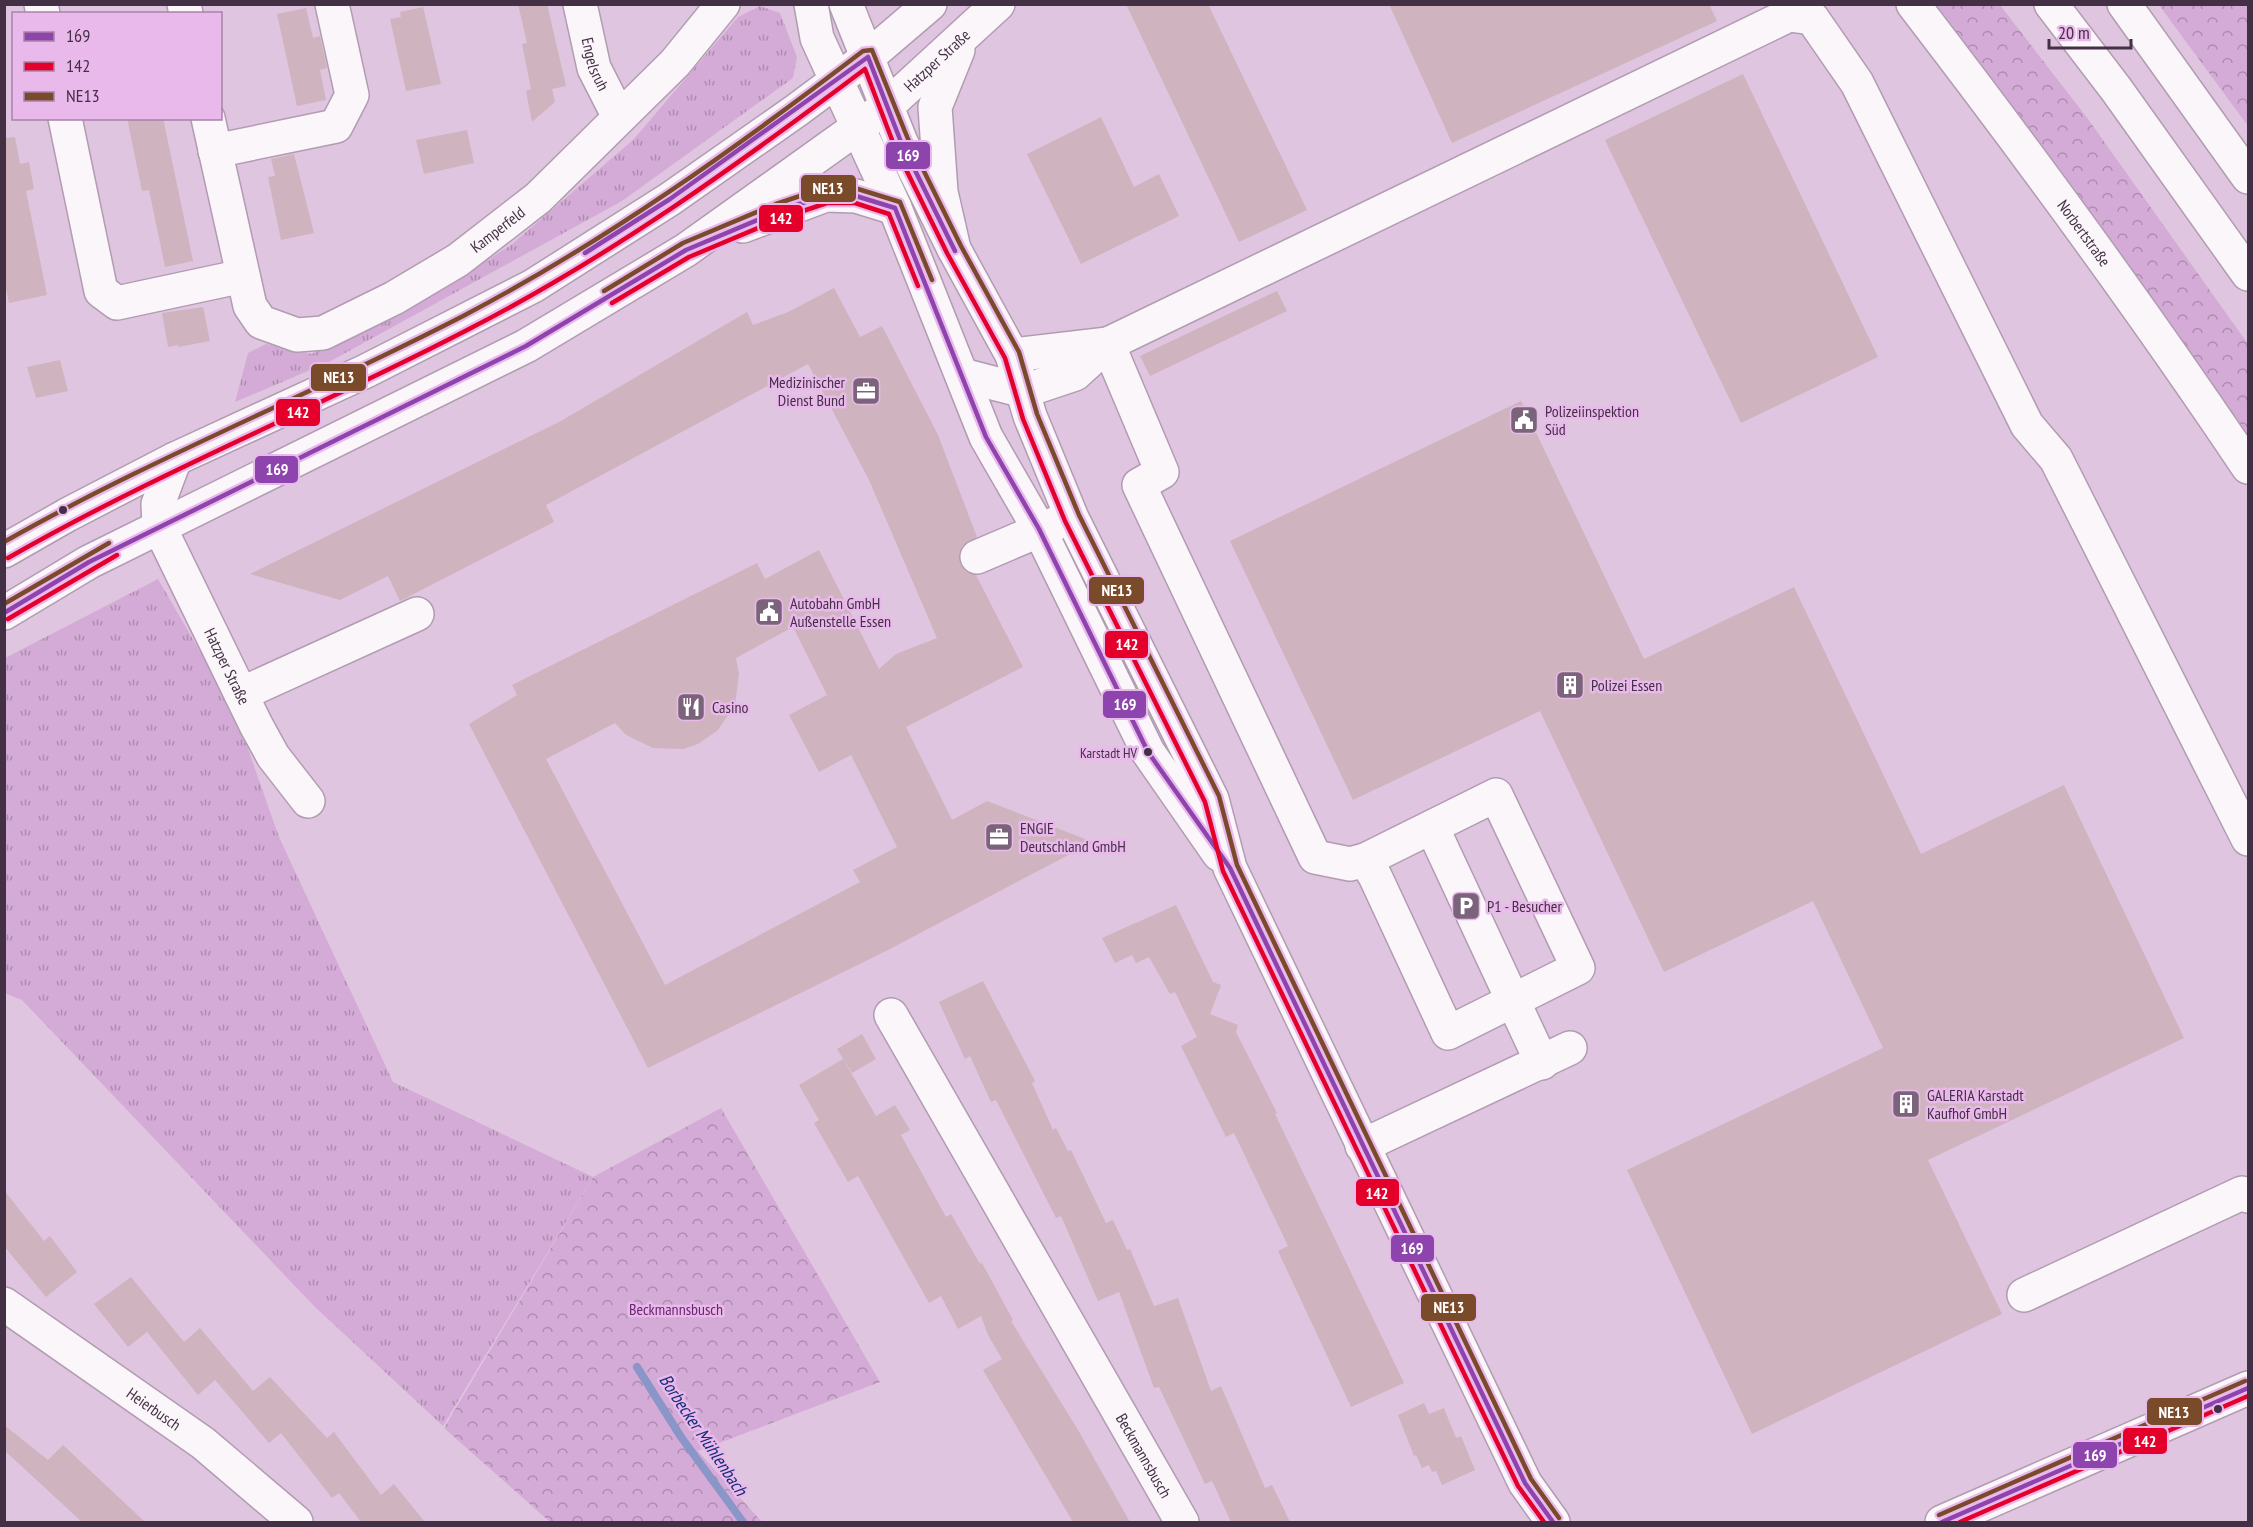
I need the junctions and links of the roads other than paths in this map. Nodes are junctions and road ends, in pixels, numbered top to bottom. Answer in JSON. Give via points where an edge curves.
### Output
{"nodes":[{"id":1,"x":332,"y":4,"type":"edge"},
{"id":2,"x":580,"y":4,"type":"edge"},
{"id":3,"x":723,"y":4,"type":"edge"},
{"id":4,"x":811,"y":4,"type":"edge"},
{"id":5,"x":846,"y":4,"type":"edge"},
{"id":6,"x":930,"y":4,"type":"edge"},
{"id":7,"x":998,"y":4,"type":"edge"},
{"id":8,"x":1913,"y":4,"type":"edge"},
{"id":9,"x":2051,"y":4,"type":"edge"},
{"id":10,"x":2124,"y":4,"type":"edge"},
{"id":11,"x":967,"y":32,"type":"junction"},
{"id":12,"x":868,"y":57,"type":"junction"},
{"id":13,"x":836,"y":82,"type":"junction"},
{"id":14,"x":886,"y":107,"type":"junction"},
{"id":15,"x":619,"y":117,"type":"junction"},
{"id":16,"x":65,"y":120,"type":"edge"},
{"id":17,"x":208,"y":120,"type":"edge"},
{"id":18,"x":857,"y":129,"type":"junction"},
{"id":19,"x":215,"y":151,"type":"junction"},
{"id":20,"x":2248,"y":177,"type":"edge"},
{"id":21,"x":895,"y":208,"type":"junction"},
{"id":22,"x":954,"y":249,"type":"junction"},
{"id":23,"x":686,"y":250,"type":"junction"},
{"id":24,"x":2248,"y":274,"type":"edge"},
{"id":25,"x":243,"y":276,"type":"junction"},
{"id":26,"x":1108,"y":344,"type":"junction"},
{"id":27,"x":1012,"y":355,"type":"junction"},
{"id":28,"x":963,"y":375,"type":"junction"},
{"id":29,"x":1024,"y":391,"type":"junction"},
{"id":30,"x":175,"y":459,"type":"junction"},
{"id":31,"x":2248,"y":467,"type":"edge"},
{"id":32,"x":1072,"y":518,"type":"junction"},
{"id":33,"x":159,"y":526,"type":"junction"},
{"id":34,"x":1039,"y":529,"type":"junction"},
{"id":35,"x":4,"y":551,"type":"edge"},
{"id":36,"x":977,"y":557,"type":"dead end"},
{"id":37,"x":4,"y":612,"type":"edge"},
{"id":38,"x":417,"y":614,"type":"dead end"},
{"id":39,"x":241,"y":694,"type":"junction"},
{"id":40,"x":308,"y":801,"type":"dead end"},
{"id":41,"x":1432,"y":827,"type":"junction"},
{"id":42,"x":2248,"y":839,"type":"edge"},
{"id":43,"x":1365,"y":860,"type":"junction"},
{"id":44,"x":1230,"y":868,"type":"junction"},
{"id":45,"x":1512,"y":1001,"type":"junction"},
{"id":46,"x":891,"y":1015,"type":"dead end"},
{"id":47,"x":1570,"y":1048,"type":"dead end"},
{"id":48,"x":1542,"y":1063,"type":"junction"},
{"id":49,"x":1362,"y":1146,"type":"junction"},
{"id":50,"x":2248,"y":1196,"type":"edge"},
{"id":51,"x":2024,"y":1295,"type":"dead end"},
{"id":52,"x":4,"y":1304,"type":"edge"},
{"id":53,"x":2248,"y":1388,"type":"edge"},
{"id":54,"x":296,"y":1522,"type":"edge"},
{"id":55,"x":1182,"y":1522,"type":"edge"},
{"id":56,"x":1553,"y":1522,"type":"edge"},
{"id":57,"x":1942,"y":1522,"type":"edge"}],
"edges":[{"from":1,"to":19,"type":"main road","via":[[352,95],[336,126]]},
{"from":2,"to":15,"type":"main road","name":"Engelsruh","via":[[594,68]]},
{"from":3,"to":15,"type":"main road","name":"Kamperfeld","via":[[675,63]]},
{"from":4,"to":13,"type":"main road","via":[[818,38]]},
{"from":5,"to":12,"type":"main road"},
{"from":6,"to":12,"type":"main road"},
{"from":7,"to":11,"type":"main road","name":"Hatzper Straße"},
{"from":8,"to":31,"type":"main road","name":"Norbertstraße","via":[[2008,128]]},
{"from":9,"to":24,"type":"main road"},
{"from":10,"to":20,"type":"main road"},
{"from":11,"to":14,"type":"main road","name":"Hatzper Straße"},
{"from":11,"to":22,"type":"main road","via":[[935,107],[941,192]]},
{"from":12,"to":13,"type":"main road"},
{"from":12,"to":14,"type":"main road"},
{"from":13,"to":18,"type":"main road"},
{"from":13,"to":30,"type":"main road","via":[[670,200],[532,286],[366,371]]},
{"from":14,"to":18,"type":"main road","name":"Hatzper Straße"},
{"from":14,"to":22,"type":"main road"},
{"from":15,"to":25,"type":"main road","name":"Kamperfeld","via":[[538,198],[458,260],[323,333],[297,335],[261,322],[250,306]]},
{"from":16,"to":25,"type":"main road","via":[[101,291],[117,303]]},
{"from":17,"to":19,"type":"main road","name":"Kamperfeld"},
{"from":18,"to":21,"type":"main road"},
{"from":18,"to":23,"type":"main road","name":"Hatzper Straße"},
{"from":19,"to":25,"type":"main road","name":"Kamperfeld"},
{"from":21,"to":23,"type":"main road","via":[[856,196],[826,195]]},
{"from":21,"to":28,"type":"main road"},
{"from":22,"to":27,"type":"main road"},
{"from":23,"to":33,"type":"main road","name":"Hatzper Straße","via":[[526,346]]},
{"from":26,"to":27,"type":"main road"},
{"from":26,"to":29,"type":"main road","via":[[1075,374]]},
{"from":26,"to":42,"type":"main road","via":[[1789,15],[1812,18],[1857,83],[2027,425],[2056,459]]},
{"from":26,"to":43,"type":"main road","via":[[1162,472],[1139,484],[1315,857],[1350,864]]},
{"from":27,"to":29,"type":"main road"},
{"from":28,"to":29,"type":"main road"},
{"from":28,"to":34,"type":"main road","via":[[987,437]]},
{"from":29,"to":32,"type":"main road","via":[[1030,416]]},
{"from":30,"to":33,"type":"main road","name":"Hatzper Straße","via":[[158,504]]},
{"from":30,"to":35,"type":"main road"},
{"from":32,"to":34,"type":"main road"},
{"from":32,"to":44,"type":"main road","via":[[1212,799]]},
{"from":33,"to":37,"type":"main road","name":"Hatzper Straße"},
{"from":33,"to":39,"type":"main road","name":"Hatzper Straße"},
{"from":34,"to":36,"type":"main road"},
{"from":34,"to":44,"type":"main road","via":[[1148,752]]},
{"from":38,"to":39,"type":"main road"},
{"from":39,"to":40,"type":"main road","name":"Hatzper Straße","via":[[273,756]]},
{"from":41,"to":43,"type":"main road"},
{"from":41,"to":45,"type":"main road"},
{"from":41,"to":45,"type":"main road","via":[[1496,795],[1578,968]]},
{"from":43,"to":45,"type":"main road","via":[[1448,1034]]},
{"from":44,"to":49,"type":"main road"},
{"from":45,"to":48,"type":"main road"},
{"from":46,"to":55,"type":"main road","name":"Beckmannsbusch"},
{"from":47,"to":48,"type":"main road"},
{"from":48,"to":49,"type":"main road"},
{"from":49,"to":56,"type":"main road","via":[[1525,1483]]},
{"from":50,"to":51,"type":"main road","via":[[2242,1193]]},
{"from":52,"to":54,"type":"main road","name":"Heierbusch","via":[[203,1443]]},
{"from":53,"to":57,"type":"main road"}]}
